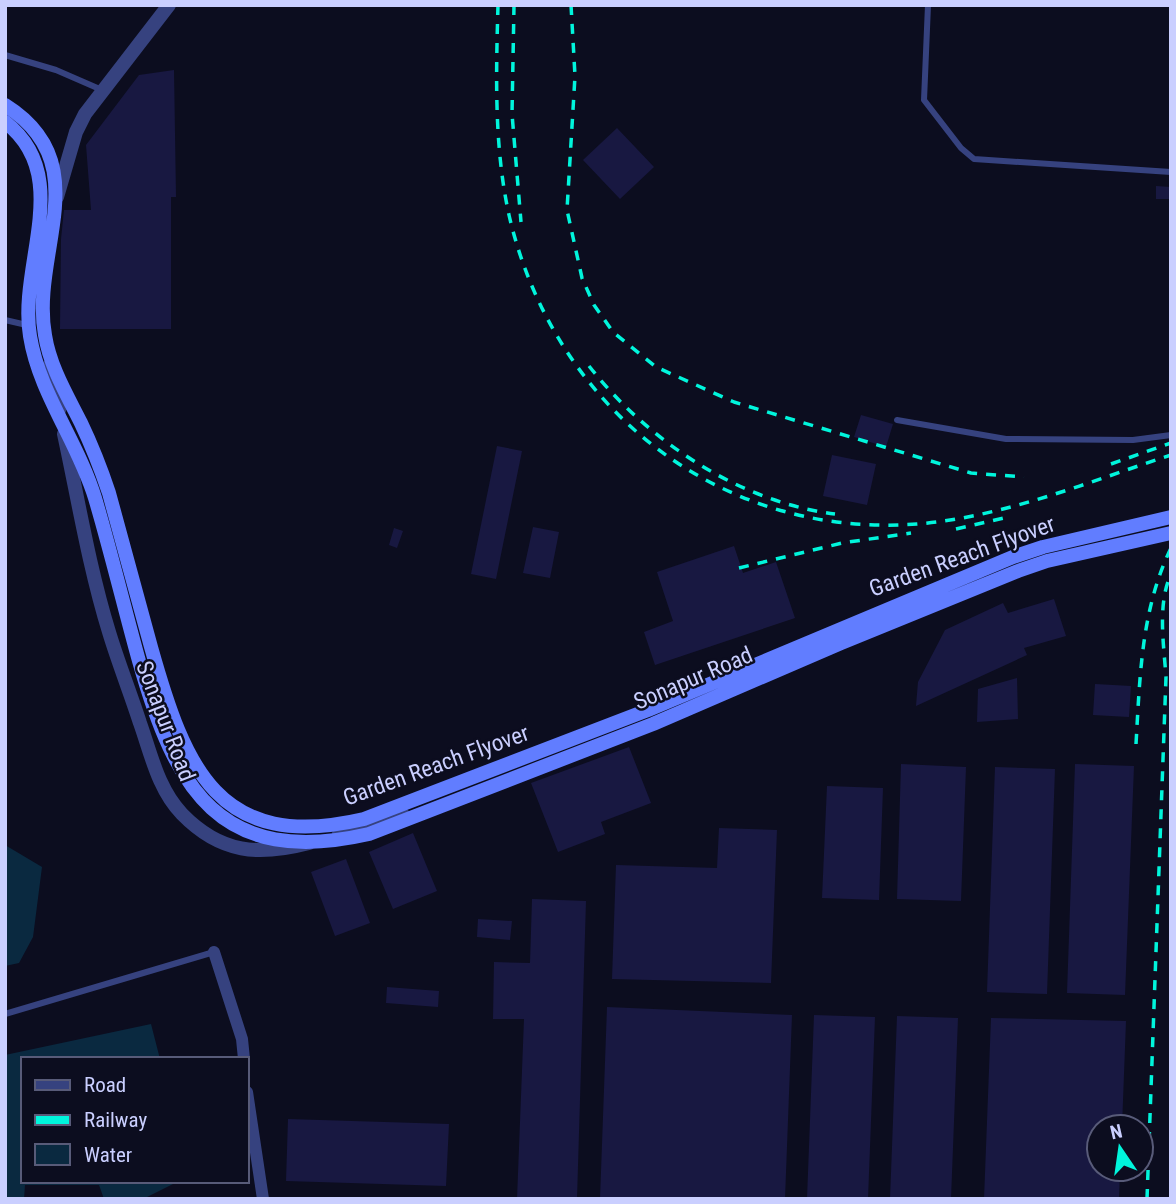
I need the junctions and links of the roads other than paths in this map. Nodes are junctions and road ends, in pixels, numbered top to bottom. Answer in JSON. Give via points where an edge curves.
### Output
{"nodes":[{"id":1,"x":169,"y":5,"type":"edge"},
{"id":2,"x":928,"y":5,"type":"edge"},
{"id":3,"x":5,"y":55,"type":"edge"},
{"id":4,"x":103,"y":90,"type":"junction"},
{"id":5,"x":5,"y":105,"type":"edge"},
{"id":6,"x":5,"y":122,"type":"edge"},
{"id":7,"x":1171,"y":172,"type":"edge"},
{"id":8,"x":5,"y":320,"type":"edge"},
{"id":9,"x":42,"y":329,"type":"junction"},
{"id":10,"x":897,"y":420,"type":"dead end"},
{"id":11,"x":1171,"y":435,"type":"edge"},
{"id":12,"x":1171,"y":517,"type":"edge"},
{"id":13,"x":1171,"y":526,"type":"edge"},
{"id":14,"x":1171,"y":533,"type":"edge"},
{"id":15,"x":214,"y":952,"type":"joint"},
{"id":16,"x":5,"y":1014,"type":"edge"},
{"id":17,"x":244,"y":1057,"type":"edge"},
{"id":18,"x":248,"y":1099,"type":"edge"},
{"id":19,"x":263,"y":1199,"type":"edge"}],
"edges":[{"from":1,"to":4,"type":"street","name":"Sonapur Road"},
{"from":2,"to":7,"type":"lane","via":[[924,100],[974,159]]},
{"from":3,"to":4,"type":"lane"},
{"from":4,"to":9,"type":"street","name":"Sonapur Road","via":[[76,132],[55,205],[42,285]]},
{"from":5,"to":12,"type":"main road","name":"Garden Reach Flyover","bridge":true,"via":[[40,136],[54,169],[55,214],[43,287],[45,335],[53,365],[109,493],[166,700],[191,760],[206,782],[236,808],[262,821],[311,829],[364,819],[648,710],[1013,557]]},
{"from":6,"to":14,"type":"main road","name":"Garden Reach Flyover","bridge":true,"via":[[27,145],[41,183],[41,212],[28,285],[34,354],[84,466],[152,704],[178,767],[195,791],[228,821],[256,835],[303,844],[369,834],[653,724],[1018,571]]},
{"from":8,"to":9,"type":"lane"},
{"from":9,"to":13,"type":"street","name":"Sonapur Road","via":[[108,630],[162,785],[182,814],[209,834],[251,852],[277,852],[427,807],[615,735],[870,628]]},
{"from":10,"to":11,"type":"lane","via":[[1006,439],[1133,440]]},
{"from":15,"to":16,"type":"lane"},
{"from":15,"to":17,"type":"street"},
{"from":18,"to":19,"type":"street"}]}
